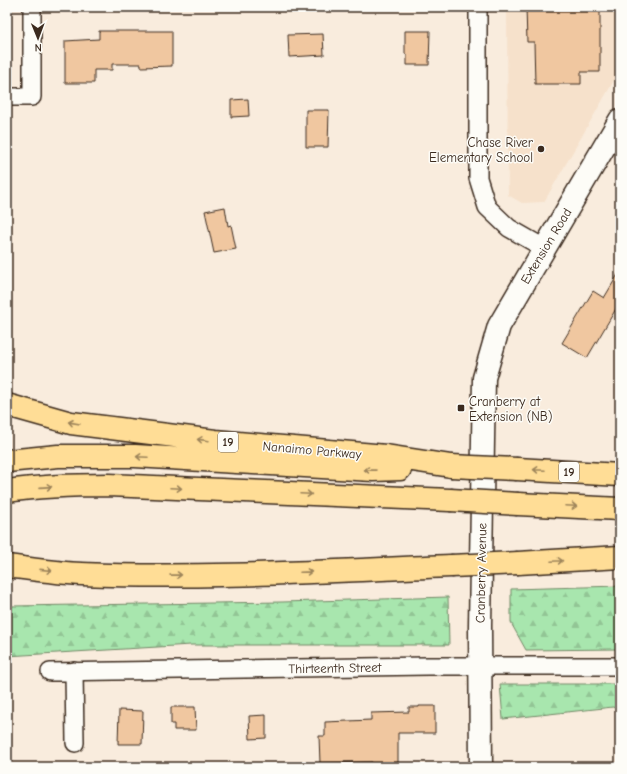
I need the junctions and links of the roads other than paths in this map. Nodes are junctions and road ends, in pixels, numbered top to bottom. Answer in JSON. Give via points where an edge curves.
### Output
{"nodes":[{"id":1,"x":32,"y":7,"type":"edge"},
{"id":2,"x":478,"y":7,"type":"edge"},
{"id":3,"x":7,"y":97,"type":"edge"},
{"id":4,"x":620,"y":120,"type":"edge"},
{"id":5,"x":544,"y":248,"type":"junction"},
{"id":6,"x":484,"y":378,"type":"joint"},
{"id":7,"x":7,"y":405,"type":"edge"},
{"id":8,"x":7,"y":461,"type":"edge"},
{"id":9,"x":451,"y":466,"type":"junction"},
{"id":10,"x":620,"y":474,"type":"edge"},
{"id":11,"x":7,"y":491,"type":"edge"},
{"id":12,"x":620,"y":509,"type":"edge"},
{"id":13,"x":620,"y":557,"type":"edge"},
{"id":14,"x":7,"y":566,"type":"edge"},
{"id":15,"x":480,"y":666,"type":"junction"},
{"id":16,"x":620,"y":666,"type":"edge"},
{"id":17,"x":74,"y":671,"type":"junction"},
{"id":18,"x":50,"y":672,"type":"dead end"},
{"id":19,"x":75,"y":743,"type":"dead end"},
{"id":20,"x":481,"y":767,"type":"edge"}],
"edges":[{"from":1,"to":3,"type":"street","via":[[32,97]]},
{"from":2,"to":5,"type":"street","via":[[478,178],[487,207],[510,228]]},
{"from":4,"to":5,"type":"street","name":"Extension Road"},
{"from":5,"to":6,"type":"street","name":"Extension Road","via":[[499,326]]},
{"from":6,"to":15,"type":"street","name":"Cranberry Avenue"},
{"from":9,"to":7,"type":"highway","name":"Nanaimo Parkway","number":"19","one_way":true,"via":[[386,456],[216,441],[71,423]]},
{"from":9,"to":8,"type":"highway","one_way":true,"via":[[373,470],[135,456],[58,456]]},
{"from":10,"to":9,"type":"highway","name":"Nanaimo Parkway","number":"19","one_way":true,"bridge":true},
{"from":11,"to":12,"type":"highway","one_way":true,"bridge":true,"via":[[65,485],[109,485]]},
{"from":14,"to":13,"type":"highway","one_way":true,"bridge":true,"via":[[81,574],[168,576]]},
{"from":15,"to":16,"type":"street","name":"Thirteenth Street"},
{"from":15,"to":17,"type":"street","name":"Thirteenth Street"},
{"from":15,"to":20,"type":"street","name":"Cranberry Avenue"},
{"from":17,"to":18,"type":"street","name":"Thirteenth Street"},
{"from":17,"to":19,"type":"street"}]}
